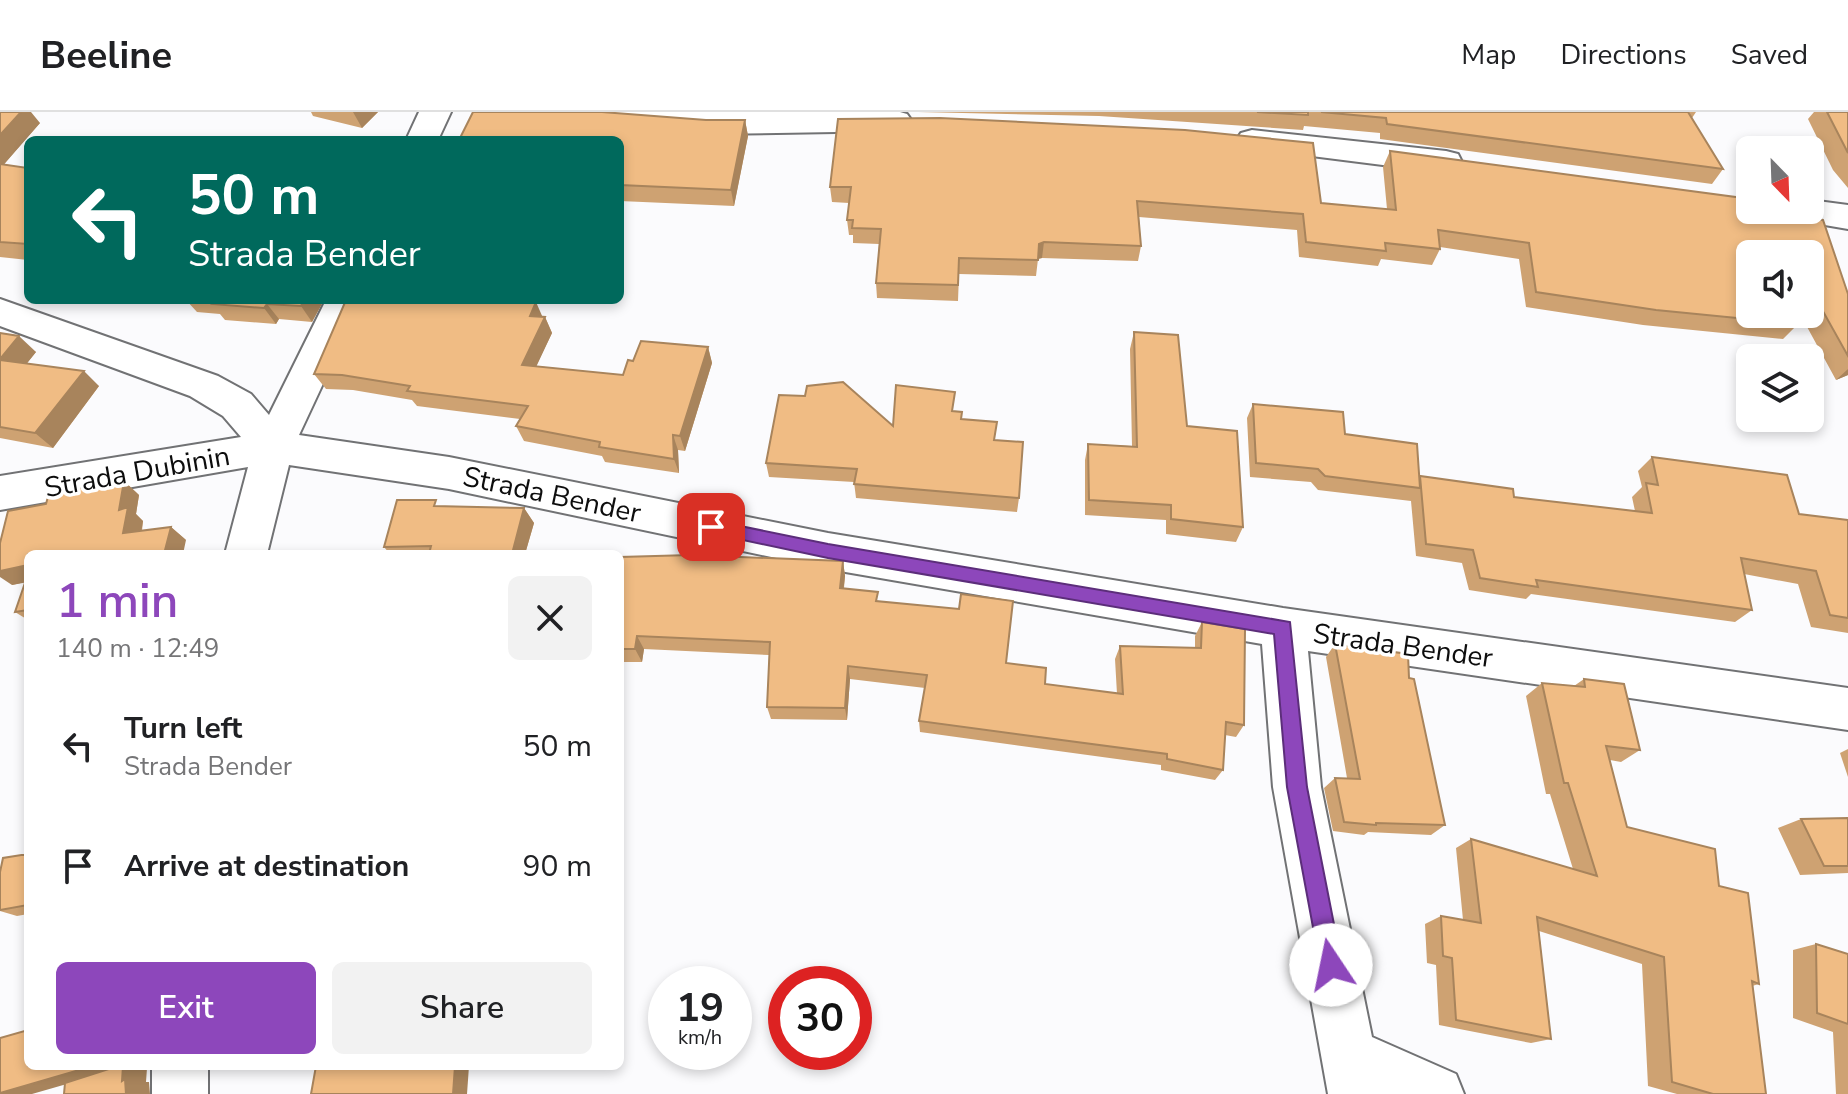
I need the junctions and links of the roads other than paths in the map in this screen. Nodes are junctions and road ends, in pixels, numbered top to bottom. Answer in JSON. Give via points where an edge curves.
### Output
{"nodes":[{"id":1,"x":435,"y":112,"type":"edge"},
{"id":2,"x":563,"y":112,"type":"edge"},
{"id":3,"x":925,"y":121,"type":"edge"},
{"id":4,"x":424,"y":136,"type":"edge"},
{"id":5,"x":1227,"y":138,"type":"edge"},
{"id":6,"x":1470,"y":165,"type":"edge"},
{"id":7,"x":1824,"y":214,"type":"edge"},
{"id":8,"x":1848,"y":217,"type":"edge"},
{"id":9,"x":342,"y":304,"type":"edge"},
{"id":10,"x":0,"y":312,"type":"edge"},
{"id":11,"x":273,"y":447,"type":"junction"},
{"id":12,"x":0,"y":493,"type":"edge"},
{"id":13,"x":247,"y":550,"type":"edge"},
{"id":14,"x":1283,"y":628,"type":"junction"},
{"id":15,"x":1848,"y":709,"type":"edge"},
{"id":16,"x":180,"y":1070,"type":"edge"},
{"id":17,"x":1352,"y":1074,"type":"edge"},
{"id":18,"x":180,"y":1094,"type":"edge"},
{"id":19,"x":1436,"y":1094,"type":"edge"}],
"edges":[{"from":1,"to":4,"type":"street"},
{"from":2,"to":3,"type":"street","via":[[710,124]]},
{"from":5,"to":6,"type":"street"},
{"from":7,"to":8,"type":"street"},
{"from":9,"to":11,"type":"street"},
{"from":10,"to":11,"type":"street","via":[[204,386],[237,405]]},
{"from":11,"to":12,"type":"street","name":"Strada Dubinin"},
{"from":11,"to":13,"type":"street"},
{"from":11,"to":14,"type":"street","name":"Strada Bender","via":[[449,473],[828,551]]},
{"from":14,"to":15,"type":"street","name":"Strada Bender"},
{"from":14,"to":17,"type":"street","via":[[1297,787]]},
{"from":16,"to":18,"type":"street"},
{"from":17,"to":19,"type":"street"}]}
